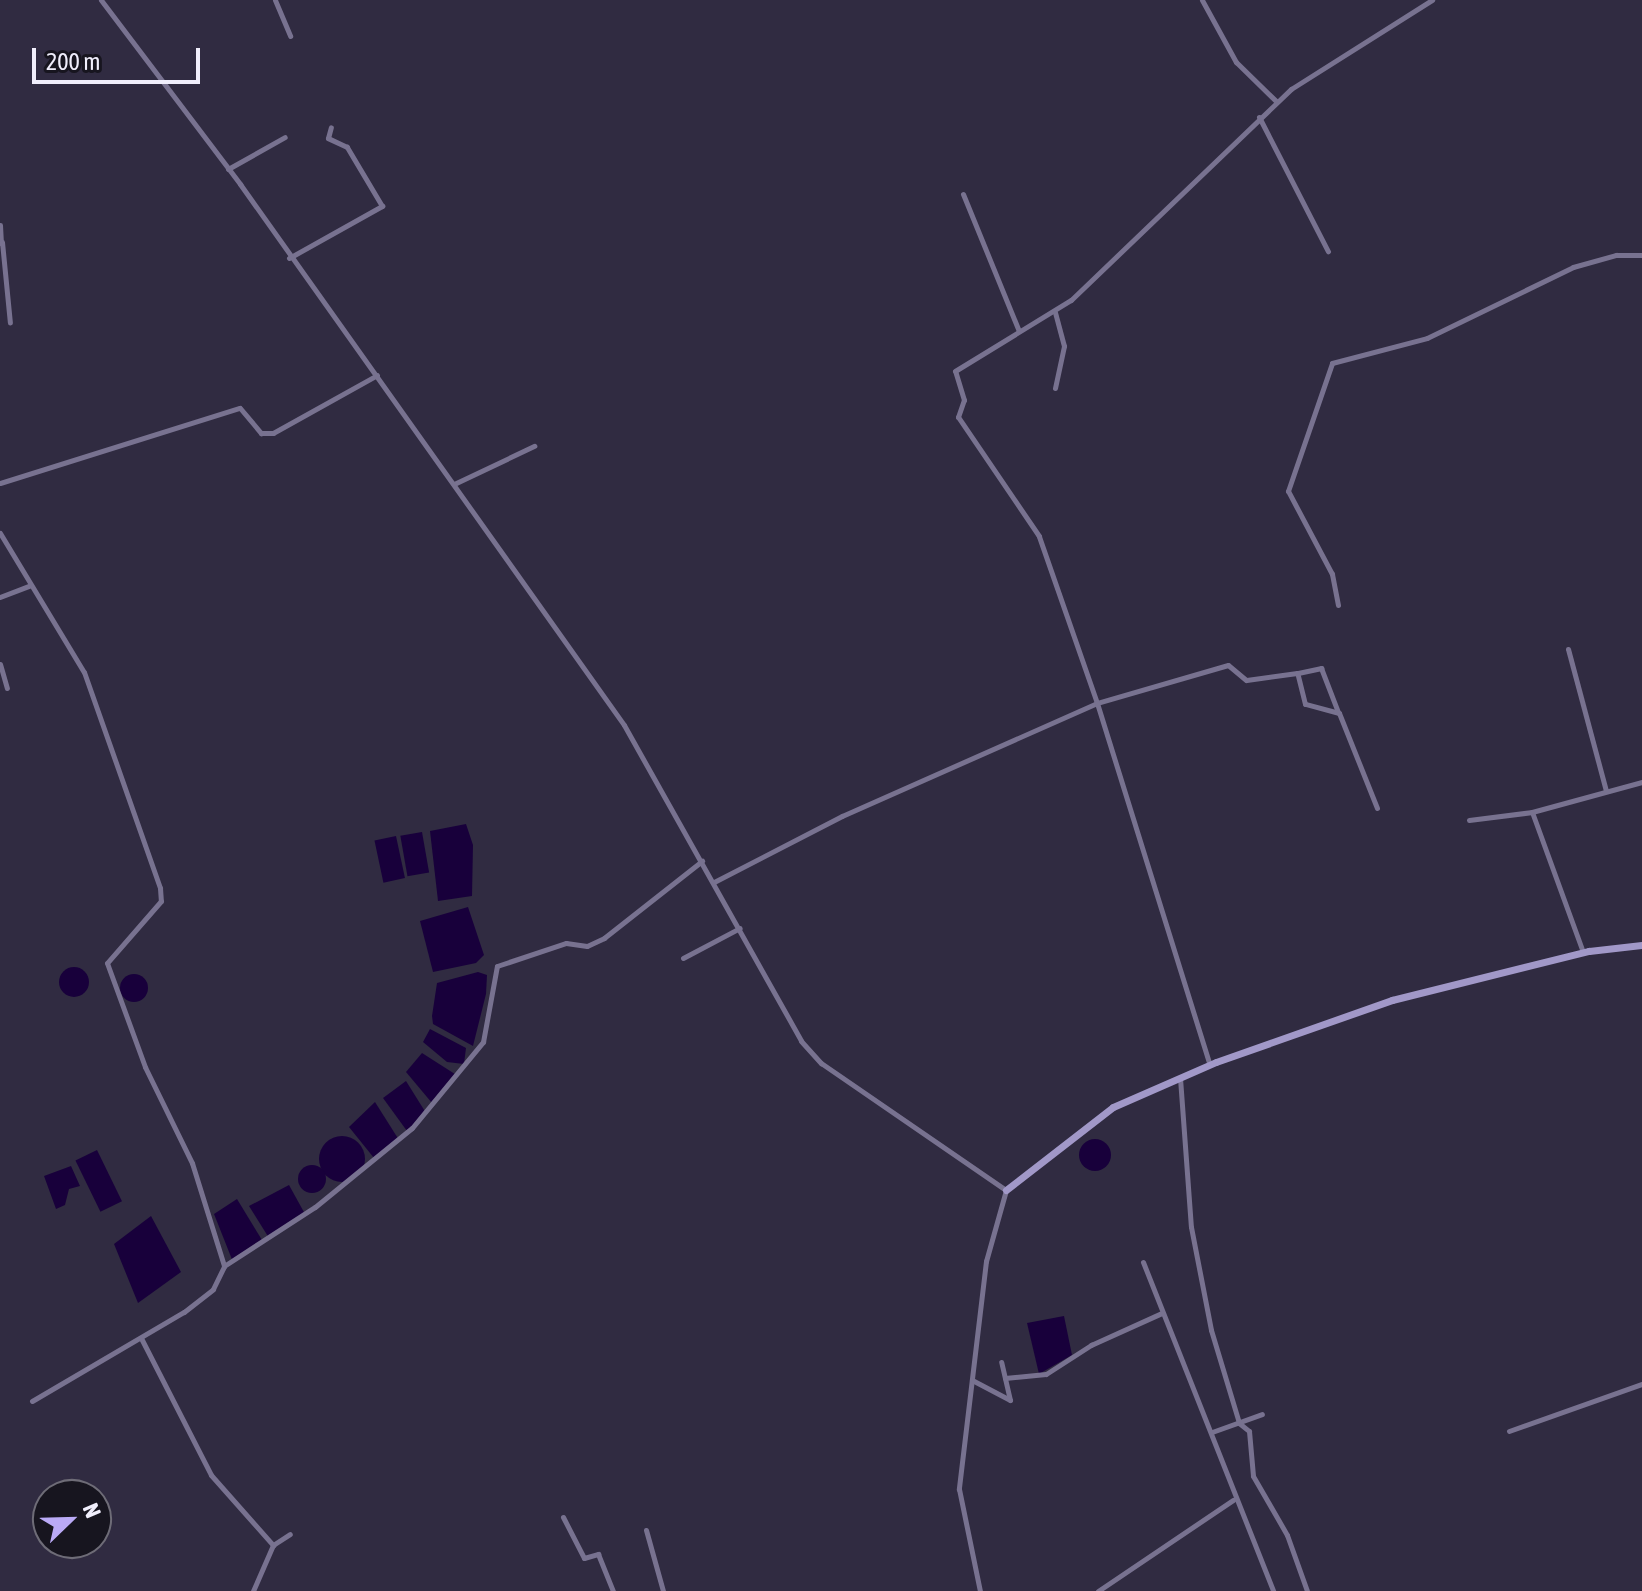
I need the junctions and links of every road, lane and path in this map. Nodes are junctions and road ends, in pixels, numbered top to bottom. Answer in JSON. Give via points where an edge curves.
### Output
{"nodes":[{"id":1,"x":101,"y":0,"type":"edge"},
{"id":2,"x":275,"y":0,"type":"edge"},
{"id":3,"x":1202,"y":0,"type":"edge"},
{"id":4,"x":1432,"y":0,"type":"edge"},
{"id":5,"x":290,"y":36,"type":"dead end"},
{"id":6,"x":1276,"y":101,"type":"junction"},
{"id":7,"x":1259,"y":117,"type":"junction"},
{"id":8,"x":331,"y":127,"type":"dead end"},
{"id":9,"x":285,"y":137,"type":"dead end"},
{"id":10,"x":228,"y":169,"type":"junction"},
{"id":11,"x":963,"y":194,"type":"dead end"},
{"id":12,"x":0,"y":225,"type":"edge"},
{"id":13,"x":1,"y":243,"type":"edge"},
{"id":14,"x":1328,"y":251,"type":"dead end"},
{"id":15,"x":1642,"y":255,"type":"edge"},
{"id":16,"x":289,"y":258,"type":"junction"},
{"id":17,"x":1055,"y":312,"type":"junction"},
{"id":18,"x":10,"y":323,"type":"dead end"},
{"id":19,"x":1019,"y":331,"type":"junction"},
{"id":20,"x":377,"y":375,"type":"junction"},
{"id":21,"x":1055,"y":388,"type":"dead end"},
{"id":22,"x":534,"y":446,"type":"dead end"},
{"id":23,"x":0,"y":483,"type":"edge"},
{"id":24,"x":454,"y":484,"type":"junction"},
{"id":25,"x":0,"y":533,"type":"edge"},
{"id":26,"x":29,"y":586,"type":"junction"},
{"id":27,"x":0,"y":597,"type":"edge"},
{"id":28,"x":1338,"y":605,"type":"dead end"},
{"id":29,"x":1568,"y":649,"type":"dead end"},
{"id":30,"x":0,"y":664,"type":"edge"},
{"id":31,"x":1297,"y":673,"type":"junction"},
{"id":32,"x":0,"y":684,"type":"edge"},
{"id":33,"x":1097,"y":703,"type":"junction"},
{"id":34,"x":1339,"y":713,"type":"junction"},
{"id":35,"x":1642,"y":782,"type":"edge"},
{"id":36,"x":1606,"y":791,"type":"junction"},
{"id":37,"x":1377,"y":808,"type":"dead end"},
{"id":38,"x":1532,"y":812,"type":"junction"},
{"id":39,"x":1469,"y":820,"type":"dead end"},
{"id":40,"x":702,"y":861,"type":"junction"},
{"id":41,"x":714,"y":882,"type":"junction"},
{"id":42,"x":740,"y":928,"type":"junction"},
{"id":43,"x":1642,"y":945,"type":"edge"},
{"id":44,"x":1583,"y":952,"type":"junction"},
{"id":45,"x":683,"y":958,"type":"dead end"},
{"id":46,"x":1210,"y":1065,"type":"junction"},
{"id":47,"x":1180,"y":1078,"type":"junction"},
{"id":48,"x":1006,"y":1190,"type":"junction"},
{"id":49,"x":1143,"y":1262,"type":"dead end"},
{"id":50,"x":224,"y":1266,"type":"junction"},
{"id":51,"x":1162,"y":1313,"type":"junction"},
{"id":52,"x":141,"y":1338,"type":"junction"},
{"id":53,"x":1001,"y":1362,"type":"dead end"},
{"id":54,"x":1005,"y":1378,"type":"junction"},
{"id":55,"x":972,"y":1380,"type":"junction"},
{"id":56,"x":1642,"y":1384,"type":"edge"},
{"id":57,"x":32,"y":1401,"type":"dead end"},
{"id":58,"x":1262,"y":1414,"type":"dead end"},
{"id":59,"x":1239,"y":1423,"type":"junction"},
{"id":60,"x":1509,"y":1431,"type":"dead end"},
{"id":61,"x":1212,"y":1432,"type":"junction"},
{"id":62,"x":1233,"y":1500,"type":"junction"},
{"id":63,"x":563,"y":1517,"type":"dead end"},
{"id":64,"x":646,"y":1530,"type":"dead end"},
{"id":65,"x":290,"y":1534,"type":"dead end"},
{"id":66,"x":273,"y":1545,"type":"junction"},
{"id":67,"x":253,"y":1591,"type":"edge"},
{"id":68,"x":613,"y":1591,"type":"edge"},
{"id":69,"x":663,"y":1591,"type":"edge"},
{"id":70,"x":980,"y":1591,"type":"edge"},
{"id":71,"x":1098,"y":1591,"type":"edge"},
{"id":72,"x":1273,"y":1591,"type":"edge"},
{"id":73,"x":1307,"y":1591,"type":"edge"}],
"edges":[{"from":1,"to":10,"type":"street"},
{"from":2,"to":5,"type":"street"},
{"from":3,"to":6,"type":"street","via":[[1236,62]]},
{"from":4,"to":6,"type":"street"},
{"from":6,"to":7,"type":"street"},
{"from":7,"to":14,"type":"street"},
{"from":7,"to":17,"type":"street","via":[[1172,208]]},
{"from":8,"to":16,"type":"street","via":[[328,138],[347,147],[382,206]]},
{"from":9,"to":10,"type":"street"},
{"from":10,"to":16,"type":"street"},
{"from":11,"to":19,"type":"street"},
{"from":12,"to":13,"type":"street"},
{"from":13,"to":18,"type":"street"},
{"from":15,"to":28,"type":"street","via":[[1585,263],[1427,338],[1332,363],[1288,491],[1332,574]]},
{"from":16,"to":20,"type":"street"},
{"from":17,"to":19,"type":"street"},
{"from":17,"to":21,"type":"street","via":[[1064,346]]},
{"from":19,"to":33,"type":"street","via":[[955,369],[964,400],[958,417],[1039,536]]},
{"from":20,"to":23,"type":"street","via":[[273,433],[261,433],[240,408]]},
{"from":20,"to":24,"type":"street"},
{"from":22,"to":24,"type":"street"},
{"from":24,"to":40,"type":"street","via":[[624,725]]},
{"from":25,"to":26,"type":"street"},
{"from":26,"to":27,"type":"street"},
{"from":26,"to":50,"type":"street","via":[[84,672],[160,888],[161,901],[107,963],[145,1067],[192,1163]]},
{"from":29,"to":36,"type":"street"},
{"from":30,"to":32,"type":"street","via":[[7,688]]},
{"from":31,"to":33,"type":"street","via":[[1246,680],[1228,665]]},
{"from":31,"to":34,"type":"street","via":[[1305,704]]},
{"from":31,"to":34,"type":"street","via":[[1321,668]]},
{"from":33,"to":41,"type":"street","via":[[842,816]]},
{"from":33,"to":46,"type":"street"},
{"from":34,"to":37,"type":"street"},
{"from":35,"to":36,"type":"street"},
{"from":36,"to":38,"type":"street"},
{"from":38,"to":39,"type":"street"},
{"from":38,"to":44,"type":"street"},
{"from":40,"to":41,"type":"street"},
{"from":40,"to":50,"type":"street","via":[[604,938],[587,946],[566,943],[497,966],[483,1042],[412,1128],[315,1207]]},
{"from":41,"to":42,"type":"street"},
{"from":42,"to":45,"type":"street"},
{"from":42,"to":48,"type":"street","via":[[801,1041],[821,1063]]},
{"from":43,"to":44,"type":"street"},
{"from":44,"to":46,"type":"street","via":[[1392,1000]]},
{"from":46,"to":47,"type":"street"},
{"from":47,"to":48,"type":"street","via":[[1113,1107]]},
{"from":47,"to":59,"type":"street","via":[[1191,1227],[1211,1330]]},
{"from":48,"to":55,"type":"street","via":[[986,1261]]},
{"from":49,"to":51,"type":"street"},
{"from":50,"to":52,"type":"street","via":[[213,1289]]},
{"from":51,"to":54,"type":"street","via":[[1091,1345],[1046,1374]]},
{"from":51,"to":61,"type":"street"},
{"from":52,"to":57,"type":"street"},
{"from":52,"to":66,"type":"street","via":[[211,1475]]},
{"from":53,"to":54,"type":"street"},
{"from":54,"to":55,"type":"street","via":[[1010,1400]]},
{"from":55,"to":70,"type":"street","via":[[959,1489]]},
{"from":56,"to":60,"type":"street"},
{"from":58,"to":59,"type":"street"},
{"from":59,"to":61,"type":"street"},
{"from":59,"to":73,"type":"street","via":[[1249,1431],[1253,1476],[1287,1535]]},
{"from":61,"to":62,"type":"street"},
{"from":62,"to":71,"type":"street"},
{"from":62,"to":72,"type":"street","via":[[1265,1559]]},
{"from":63,"to":68,"type":"street","via":[[584,1558],[598,1554]]},
{"from":64,"to":69,"type":"street"},
{"from":65,"to":66,"type":"street"},
{"from":66,"to":67,"type":"street"}]}
